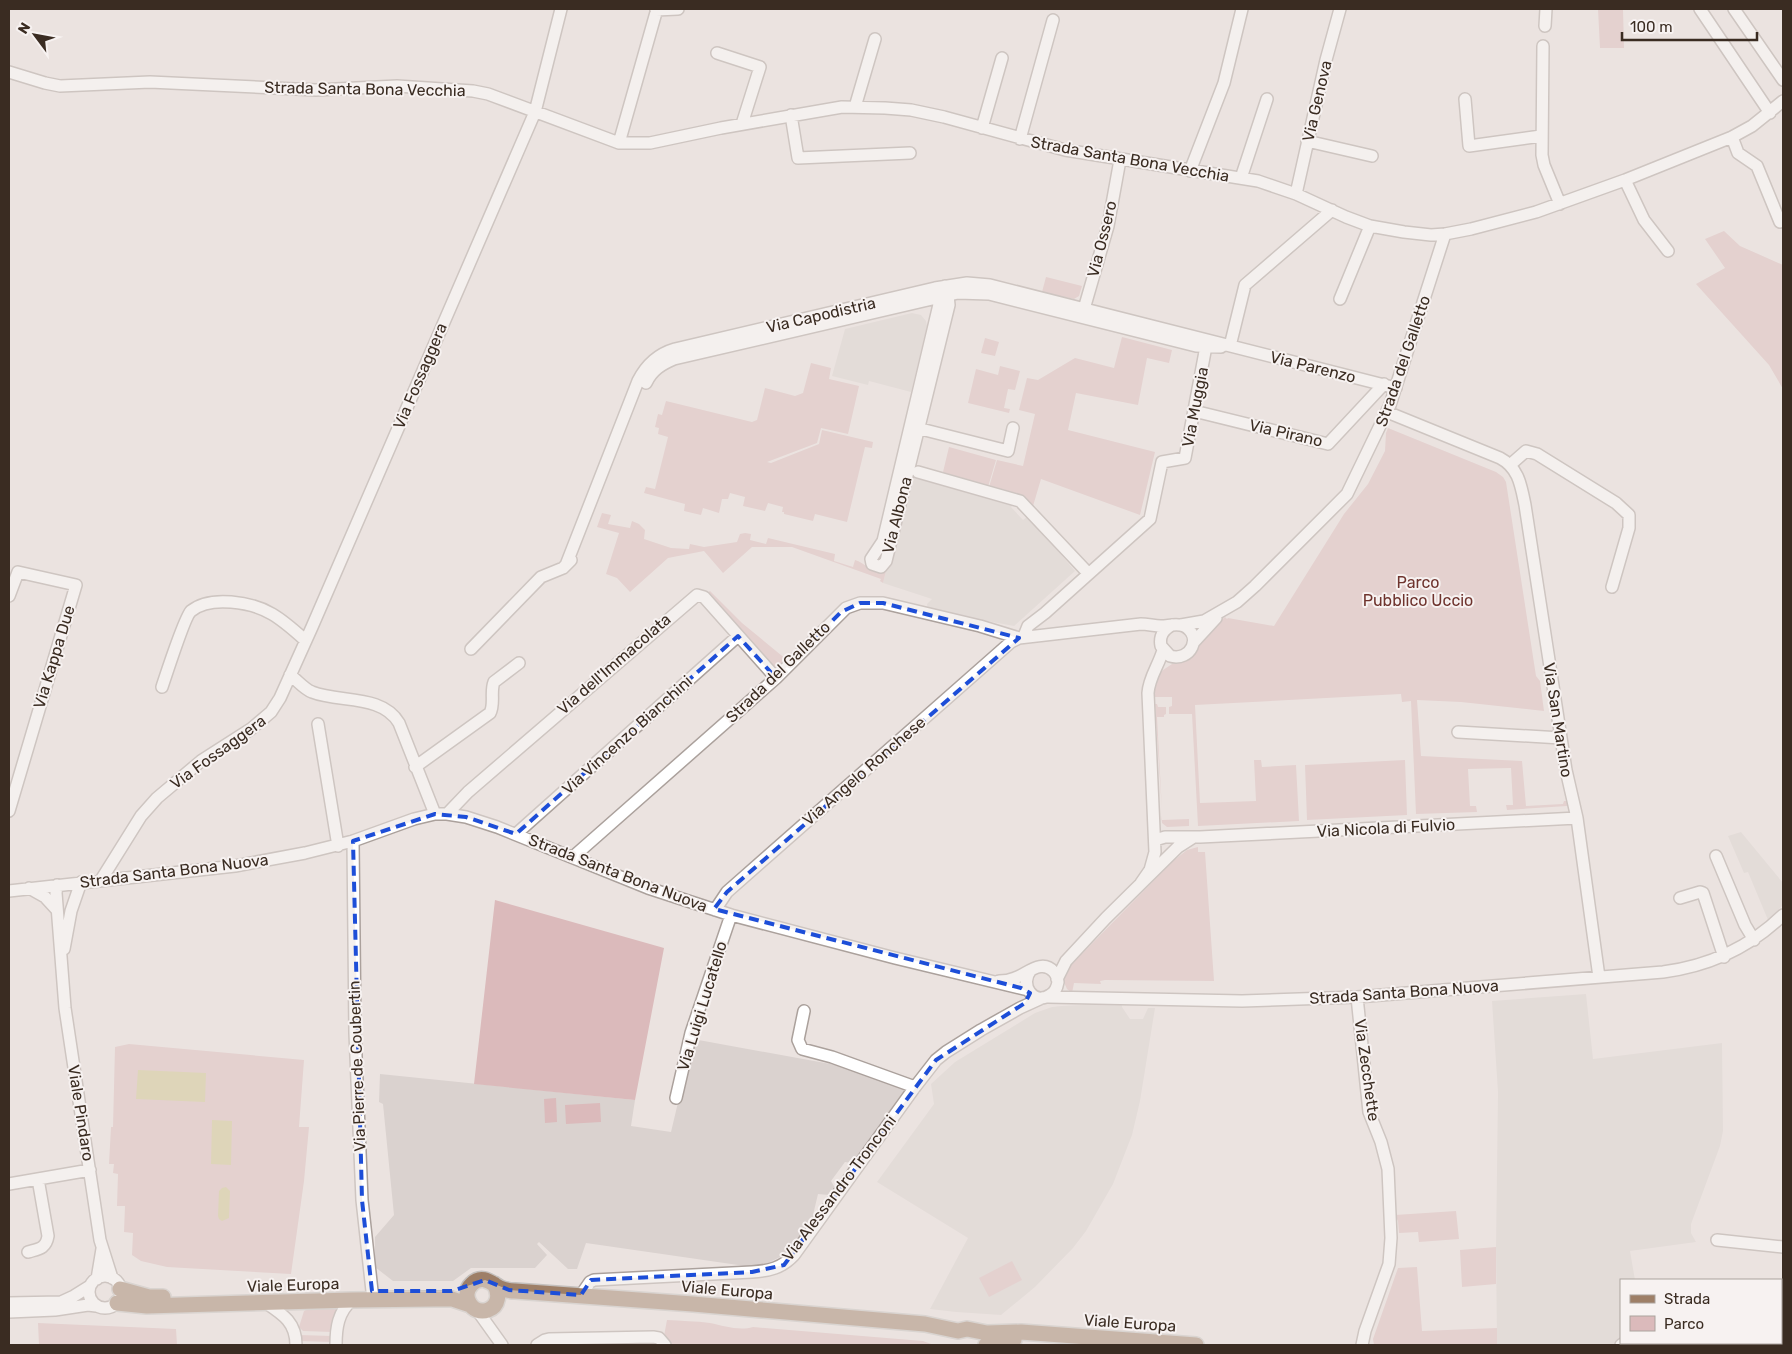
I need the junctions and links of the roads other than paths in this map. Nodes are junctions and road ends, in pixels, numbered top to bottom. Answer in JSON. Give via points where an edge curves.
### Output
{"nodes":[{"id":1,"x":561,"y":9,"type":"edge"},
{"id":2,"x":657,"y":9,"type":"edge"},
{"id":3,"x":678,"y":9,"type":"edge"},
{"id":4,"x":1242,"y":9,"type":"edge"},
{"id":5,"x":1340,"y":9,"type":"edge"},
{"id":6,"x":1546,"y":9,"type":"edge"},
{"id":7,"x":1700,"y":9,"type":"edge"},
{"id":8,"x":1734,"y":9,"type":"edge"},
{"id":9,"x":1053,"y":20,"type":"dead end"},
{"id":10,"x":1545,"y":26,"type":"dead end"},
{"id":11,"x":875,"y":38,"type":"dead end"},
{"id":12,"x":1543,"y":46,"type":"dead end"},
{"id":13,"x":717,"y":53,"type":"dead end"},
{"id":14,"x":1002,"y":58,"type":"dead end"},
{"id":15,"x":9,"y":72,"type":"edge"},
{"id":16,"x":1783,"y":80,"type":"edge"},
{"id":17,"x":1267,"y":99,"type":"dead end"},
{"id":18,"x":1465,"y":99,"type":"dead end"},
{"id":19,"x":1783,"y":101,"type":"edge"},
{"id":20,"x":855,"y":107,"type":"junction"},
{"id":21,"x":535,"y":112,"type":"junction"},
{"id":22,"x":1770,"y":113,"type":"junction"},
{"id":23,"x":791,"y":115,"type":"junction"},
{"id":24,"x":742,"y":124,"type":"junction"},
{"id":25,"x":982,"y":128,"type":"junction"},
{"id":26,"x":1541,"y":136,"type":"junction"},
{"id":27,"x":1732,"y":137,"type":"junction"},
{"id":28,"x":1020,"y":139,"type":"junction"},
{"id":29,"x":1307,"y":141,"type":"junction"},
{"id":30,"x":619,"y":143,"type":"junction"},
{"id":31,"x":910,"y":153,"type":"dead end"},
{"id":32,"x":1372,"y":156,"type":"dead end"},
{"id":33,"x":1120,"y":160,"type":"junction"},
{"id":34,"x":1190,"y":170,"type":"junction"},
{"id":35,"x":1241,"y":178,"type":"junction"},
{"id":36,"x":1625,"y":180,"type":"junction"},
{"id":37,"x":1296,"y":194,"type":"junction"},
{"id":38,"x":1560,"y":204,"type":"junction"},
{"id":39,"x":1332,"y":210,"type":"junction"},
{"id":40,"x":1780,"y":222,"type":"dead end"},
{"id":41,"x":1370,"y":226,"type":"junction"},
{"id":42,"x":1446,"y":234,"type":"junction"},
{"id":43,"x":1668,"y":251,"type":"dead end"},
{"id":44,"x":945,"y":292,"type":"junction"},
{"id":45,"x":966,"y":293,"type":"junction"},
{"id":46,"x":1340,"y":299,"type":"dead end"},
{"id":47,"x":916,"y":302,"type":"junction"},
{"id":48,"x":1082,"y":313,"type":"junction"},
{"id":49,"x":941,"y":316,"type":"junction"},
{"id":50,"x":1207,"y":344,"type":"junction"},
{"id":51,"x":1230,"y":346,"type":"junction"},
{"id":52,"x":1384,"y":384,"type":"junction"},
{"id":53,"x":1396,"y":388,"type":"junction"},
{"id":54,"x":1194,"y":411,"type":"junction"},
{"id":55,"x":1387,"y":412,"type":"junction"},
{"id":56,"x":915,"y":428,"type":"junction"},
{"id":57,"x":1013,"y":428,"type":"dead end"},
{"id":58,"x":1510,"y":465,"type":"junction"},
{"id":59,"x":918,"y":472,"type":"dead end"},
{"id":60,"x":566,"y":565,"type":"junction"},
{"id":61,"x":1088,"y":573,"type":"junction"},
{"id":62,"x":1612,"y":587,"type":"dead end"},
{"id":63,"x":9,"y":596,"type":"edge"},
{"id":64,"x":1225,"y":610,"type":"junction"},
{"id":65,"x":1045,"y":613,"type":"junction"},
{"id":66,"x":1132,"y":625,"type":"junction"},
{"id":67,"x":1177,"y":625,"type":"junction"},
{"id":68,"x":1040,"y":635,"type":"junction"},
{"id":69,"x":738,"y":636,"type":"junction"},
{"id":70,"x":1021,"y":637,"type":"junction"},
{"id":71,"x":305,"y":640,"type":"junction"},
{"id":72,"x":1193,"y":643,"type":"junction"},
{"id":73,"x":1162,"y":646,"type":"junction"},
{"id":74,"x":471,"y":649,"type":"dead end"},
{"id":75,"x":1180,"y":658,"type":"junction"},
{"id":76,"x":519,"y":663,"type":"dead end"},
{"id":77,"x":1154,"y":674,"type":"junction"},
{"id":78,"x":290,"y":675,"type":"junction"},
{"id":79,"x":776,"y":678,"type":"junction"},
{"id":80,"x":162,"y":687,"type":"dead end"},
{"id":81,"x":318,"y":724,"type":"dead end"},
{"id":82,"x":1458,"y":732,"type":"dead end"},
{"id":83,"x":1561,"y":738,"type":"junction"},
{"id":84,"x":415,"y":767,"type":"junction"},
{"id":85,"x":9,"y":811,"type":"edge"},
{"id":86,"x":435,"y":814,"type":"junction"},
{"id":87,"x":447,"y":814,"type":"junction"},
{"id":88,"x":1577,"y":818,"type":"junction"},
{"id":89,"x":1154,"y":826,"type":"junction"},
{"id":90,"x":516,"y":834,"type":"junction"},
{"id":91,"x":353,"y":841,"type":"junction"},
{"id":92,"x":1155,"y":842,"type":"junction"},
{"id":93,"x":1175,"y":842,"type":"junction"},
{"id":94,"x":338,"y":846,"type":"junction"},
{"id":95,"x":1716,"y":856,"type":"dead end"},
{"id":96,"x":573,"y":857,"type":"junction"},
{"id":97,"x":101,"y":880,"type":"junction"},
{"id":98,"x":81,"y":882,"type":"junction"},
{"id":99,"x":1140,"y":883,"type":"junction"},
{"id":100,"x":60,"y":885,"type":"junction"},
{"id":101,"x":29,"y":888,"type":"junction"},
{"id":102,"x":9,"y":891,"type":"edge"},
{"id":103,"x":1680,"y":898,"type":"dead end"},
{"id":104,"x":57,"y":910,"type":"junction"},
{"id":105,"x":715,"y":910,"type":"junction"},
{"id":106,"x":731,"y":915,"type":"junction"},
{"id":107,"x":1783,"y":915,"type":"edge"},
{"id":108,"x":65,"y":939,"type":"junction"},
{"id":109,"x":1754,"y":940,"type":"junction"},
{"id":110,"x":1080,"y":946,"type":"junction"},
{"id":111,"x":1724,"y":957,"type":"junction"},
{"id":112,"x":1036,"y":968,"type":"junction"},
{"id":113,"x":61,"y":976,"type":"junction"},
{"id":114,"x":1599,"y":977,"type":"junction"},
{"id":115,"x":987,"y":981,"type":"junction"},
{"id":116,"x":1058,"y":981,"type":"junction"},
{"id":117,"x":1029,"y":991,"type":"junction"},
{"id":118,"x":1045,"y":997,"type":"junction"},
{"id":119,"x":1357,"y":997,"type":"junction"},
{"id":120,"x":1081,"y":998,"type":"junction"},
{"id":121,"x":1020,"y":1008,"type":"junction"},
{"id":122,"x":804,"y":1011,"type":"dead end"},
{"id":123,"x":915,"y":1087,"type":"junction"},
{"id":124,"x":676,"y":1098,"type":"dead end"},
{"id":125,"x":90,"y":1170,"type":"junction"},
{"id":126,"x":38,"y":1179,"type":"junction"},
{"id":127,"x":9,"y":1184,"type":"edge"},
{"id":128,"x":1717,"y":1240,"type":"dead end"},
{"id":129,"x":1783,"y":1247,"type":"edge"},
{"id":130,"x":102,"y":1249,"type":"junction"},
{"id":131,"x":28,"y":1252,"type":"dead end"},
{"id":132,"x":93,"y":1283,"type":"junction"},
{"id":133,"x":494,"y":1284,"type":"junction"},
{"id":134,"x":468,"y":1288,"type":"junction"},
{"id":135,"x":116,"y":1290,"type":"junction"},
{"id":136,"x":372,"y":1291,"type":"junction"},
{"id":137,"x":582,"y":1296,"type":"junction"},
{"id":138,"x":352,"y":1300,"type":"junction"},
{"id":139,"x":9,"y":1303,"type":"edge"},
{"id":140,"x":266,"y":1304,"type":"junction"},
{"id":141,"x":96,"y":1306,"type":"junction"},
{"id":142,"x":483,"y":1307,"type":"junction"},
{"id":143,"x":9,"y":1312,"type":"edge"},
{"id":144,"x":958,"y":1337,"type":"edge"},
{"id":145,"x":296,"y":1345,"type":"edge"},
{"id":146,"x":336,"y":1345,"type":"edge"},
{"id":147,"x":502,"y":1345,"type":"edge"},
{"id":148,"x":537,"y":1345,"type":"edge"},
{"id":149,"x":665,"y":1345,"type":"edge"},
{"id":150,"x":979,"y":1345,"type":"edge"},
{"id":151,"x":986,"y":1345,"type":"edge"},
{"id":152,"x":1083,"y":1345,"type":"edge"},
{"id":153,"x":1196,"y":1345,"type":"edge"},
{"id":154,"x":1362,"y":1345,"type":"edge"}],
"edges":[{"from":1,"to":21,"type":"street","name":"Via Fossaggera"},
{"from":2,"to":3,"type":"street"},
{"from":2,"to":30,"type":"street"},
{"from":4,"to":34,"type":"street","via":[[1224,83]]},
{"from":5,"to":29,"type":"street","name":"Via Genova"},
{"from":6,"to":10,"type":"street"},
{"from":7,"to":22,"type":"street"},
{"from":8,"to":16,"type":"street"},
{"from":9,"to":28,"type":"street","name":"Strada Santa Bona Vecchia"},
{"from":11,"to":20,"type":"street"},
{"from":12,"to":26,"type":"street"},
{"from":13,"to":24,"type":"street","via":[[760,67]]},
{"from":14,"to":25,"type":"street"},
{"from":15,"to":21,"type":"street","name":"Strada Santa Bona Vecchia","via":[[60,86],[150,82],[316,90],[397,86],[473,90]]},
{"from":17,"to":35,"type":"street","name":"Strada Santa Bona Vecchia"},
{"from":18,"to":26,"type":"street","via":[[1469,146]]},
{"from":19,"to":22,"type":"street","name":"Strada Santa Bona Vecchia"},
{"from":20,"to":23,"type":"street","name":"Strada Santa Bona Vecchia"},
{"from":20,"to":25,"type":"street","name":"Strada Santa Bona Vecchia","via":[[911,110]]},
{"from":21,"to":30,"type":"street","name":"Strada Santa Bona Vecchia"},
{"from":21,"to":71,"type":"street","name":"Via Fossaggera"},
{"from":22,"to":27,"type":"street","name":"Strada Santa Bona Vecchia"},
{"from":23,"to":24,"type":"street","name":"Strada Santa Bona Vecchia"},
{"from":23,"to":31,"type":"street","via":[[798,158]]},
{"from":24,"to":30,"type":"street","name":"Strada Santa Bona Vecchia","via":[[650,144]]},
{"from":25,"to":28,"type":"street","name":"Strada Santa Bona Vecchia"},
{"from":26,"to":38,"type":"street","via":[[1544,166]]},
{"from":27,"to":36,"type":"street","name":"Strada Santa Bona Vecchia"},
{"from":27,"to":40,"type":"street","via":[[1738,153],[1757,166]]},
{"from":28,"to":33,"type":"street","name":"Strada Santa Bona Vecchia"},
{"from":29,"to":32,"type":"street"},
{"from":29,"to":37,"type":"street","name":"Via Genova"},
{"from":33,"to":34,"type":"street","name":"Strada Santa Bona Vecchia"},
{"from":33,"to":48,"type":"street","name":"Via Ossero","via":[[1108,226]]},
{"from":34,"to":35,"type":"street","name":"Strada Santa Bona Vecchia"},
{"from":35,"to":37,"type":"street","name":"Strada Santa Bona Vecchia"},
{"from":36,"to":38,"type":"street","name":"Strada Santa Bona Vecchia"},
{"from":36,"to":43,"type":"street","via":[[1644,220]]},
{"from":37,"to":39,"type":"street","name":"Strada Santa Bona Vecchia"},
{"from":38,"to":42,"type":"street","name":"Strada Santa Bona Vecchia"},
{"from":39,"to":41,"type":"street","name":"Strada Santa Bona Vecchia"},
{"from":39,"to":51,"type":"street","via":[[1245,285]]},
{"from":41,"to":42,"type":"street","name":"Strada Santa Bona Vecchia","via":[[1415,234]]},
{"from":41,"to":46,"type":"street"},
{"from":42,"to":53,"type":"street","name":"Strada del Galletto"},
{"from":44,"to":45,"type":"street","name":"Via Capodistria"},
{"from":44,"to":47,"type":"street","name":"Via Capodistria"},
{"from":44,"to":48,"type":"street","name":"Via Capodistria","via":[[967,283],[990,285]]},
{"from":44,"to":49,"type":"street","name":"Via Albona"},
{"from":44,"to":60,"type":"street","name":"Via Capodistria","via":[[675,349],[657,358],[638,381]]},
{"from":45,"to":48,"type":"street","name":"Via Capodistria","via":[[989,294]]},
{"from":45,"to":49,"type":"street"},
{"from":47,"to":49,"type":"street"},
{"from":47,"to":60,"type":"street","name":"Via Capodistria","via":[[674,359],[659,367],[645,385],[580,549]]},
{"from":48,"to":50,"type":"street","name":"Via Capodistria"},
{"from":49,"to":56,"type":"street","name":"Via Albona"},
{"from":50,"to":51,"type":"street","name":"Via Parenzo"},
{"from":50,"to":54,"type":"street","name":"Via Muggia"},
{"from":51,"to":52,"type":"street","name":"Via Parenzo"},
{"from":52,"to":53,"type":"street","name":"Via Parenzo"},
{"from":52,"to":54,"type":"street","name":"Via Pirano","via":[[1328,444]]},
{"from":53,"to":55,"type":"street","name":"Strada del Galletto"},
{"from":54,"to":61,"type":"street","name":"Via Muggia","via":[[1185,458],[1162,462],[1150,518]]},
{"from":55,"to":58,"type":"street","via":[[1494,455]]},
{"from":55,"to":64,"type":"street","name":"Strada del Galletto","via":[[1356,479],[1342,500],[1246,594]]},
{"from":56,"to":56,"type":"street","name":"Via Albona","via":[[882,541],[871,559],[877,567],[886,561]]},
{"from":56,"to":57,"type":"street","via":[[1008,451]]},
{"from":58,"to":62,"type":"street","via":[[1526,451],[1537,454],[1616,503],[1629,515],[1629,528]]},
{"from":58,"to":83,"type":"street","name":"Via San Martino","via":[[1518,477],[1525,505]]},
{"from":59,"to":61,"type":"street","via":[[1020,501]]},
{"from":60,"to":74,"type":"street","name":"Via Capodistria","via":[[540,577]]},
{"from":61,"to":65,"type":"street"},
{"from":63,"to":85,"type":"street","name":"Via Kappa Due","via":[[18,572],[76,585]]},
{"from":64,"to":67,"type":"street","name":"Strada del Galletto","via":[[1204,621]]},
{"from":64,"to":72,"type":"street","name":"Strada del Galletto"},
{"from":65,"to":68,"type":"street","via":[[1040,622]]},
{"from":65,"to":70,"type":"street","via":[[1028,626]]},
{"from":66,"to":67,"type":"street","name":"Strada del Galletto"},
{"from":66,"to":68,"type":"street","name":"Strada del Galletto"},
{"from":66,"to":73,"type":"street","via":[[1149,630]]},
{"from":67,"to":72,"type":"street","via":[[1190,630]]},
{"from":67,"to":73,"type":"street","via":[[1163,632]]},
{"from":68,"to":70,"type":"street","name":"Strada del Galletto"},
{"from":69,"to":79,"type":"street","name":"Via dell'Immacolata"},
{"from":69,"to":87,"type":"street","name":"Via dell'Immacolata","via":[[704,597],[693,596],[468,792]]},
{"from":69,"to":90,"type":"street","name":"Via Vincenzo Bianchini"},
{"from":70,"to":79,"type":"street","name":"Strada del Galletto","via":[[883,603],[860,603],[842,612]]},
{"from":70,"to":105,"type":"street","name":"Via Angelo Ronchese","via":[[1011,642],[727,892]]},
{"from":71,"to":78,"type":"street","name":"Via Fossaggera"},
{"from":71,"to":80,"type":"street","via":[[282,620],[262,609],[243,603],[201,605],[189,612]]},
{"from":72,"to":75,"type":"street","via":[[1189,653]]},
{"from":73,"to":75,"type":"street","via":[[1170,656]]},
{"from":73,"to":77,"type":"street"},
{"from":75,"to":77,"type":"street"},
{"from":76,"to":84,"type":"street","via":[[494,682],[490,713]]},
{"from":77,"to":89,"type":"street","via":[[1149,683],[1148,700]]},
{"from":78,"to":84,"type":"street","via":[[312,692],[353,699],[393,714]]},
{"from":78,"to":97,"type":"street","name":"Via Fossaggera","via":[[275,706],[265,718],[201,761],[148,807]]},
{"from":79,"to":96,"type":"street","name":"Strada del Galletto"},
{"from":81,"to":94,"type":"street"},
{"from":82,"to":83,"type":"street"},
{"from":83,"to":88,"type":"street","name":"Via San Martino"},
{"from":84,"to":86,"type":"street"},
{"from":86,"to":87,"type":"street","name":"Strada Santa Bona Nuova"},
{"from":86,"to":91,"type":"street","name":"Strada Santa Bona Nuova"},
{"from":87,"to":90,"type":"street","name":"Strada Santa Bona Nuova"},
{"from":88,"to":93,"type":"street","name":"Via Nicola di Fulvio","via":[[1194,838]]},
{"from":88,"to":114,"type":"street","name":"Via San Martino"},
{"from":89,"to":92,"type":"street"},
{"from":89,"to":93,"type":"street"},
{"from":90,"to":96,"type":"street","name":"Strada Santa Bona Nuova"},
{"from":91,"to":94,"type":"street","name":"Strada Santa Bona Nuova"},
{"from":91,"to":136,"type":"street","name":"Via Pierre de Coubertin","via":[[355,1033],[362,1200]]},
{"from":92,"to":93,"type":"street","name":"Via Nicola di Fulvio","via":[[1160,838]]},
{"from":92,"to":99,"type":"street","via":[[1152,866]]},
{"from":93,"to":99,"type":"street"},
{"from":94,"to":97,"type":"street","name":"Strada Santa Bona Nuova","via":[[235,866]]},
{"from":95,"to":109,"type":"street"},
{"from":96,"to":105,"type":"street","name":"Strada Santa Bona Nuova","via":[[648,888]]},
{"from":97,"to":98,"type":"street","name":"Strada Santa Bona Nuova"},
{"from":98,"to":100,"type":"street","name":"Strada Santa Bona Nuova"},
{"from":98,"to":108,"type":"street","name":"Viale Pindaro"},
{"from":99,"to":110,"type":"street"},
{"from":100,"to":101,"type":"street","name":"Strada Santa Bona Nuova"},
{"from":100,"to":104,"type":"street","name":"Viale Pindaro"},
{"from":100,"to":108,"type":"street","name":"Viale Pindaro"},
{"from":101,"to":102,"type":"street","name":"Strada Santa Bona Nuova"},
{"from":101,"to":104,"type":"street","via":[[45,897]]},
{"from":103,"to":111,"type":"street","via":[[1703,893]]},
{"from":104,"to":113,"type":"street","name":"Viale Pindaro"},
{"from":105,"to":106,"type":"street","name":"Strada Santa Bona Nuova"},
{"from":106,"to":115,"type":"street","name":"Strada Santa Bona Nuova"},
{"from":106,"to":124,"type":"street","name":"Via Luigi Lucatello","via":[[691,1033]]},
{"from":107,"to":109,"type":"street","name":"Strada Santa Bona Nuova"},
{"from":108,"to":113,"type":"street","name":"Viale Pindaro"},
{"from":109,"to":111,"type":"street","name":"Strada Santa Bona Nuova"},
{"from":110,"to":112,"type":"street","via":[[1061,959]]},
{"from":110,"to":116,"type":"street","via":[[1066,960]]},
{"from":111,"to":114,"type":"street","name":"Strada Santa Bona Nuova","via":[[1679,970]]},
{"from":112,"to":115,"type":"street","via":[[1010,980]]},
{"from":112,"to":116,"type":"street","via":[[1051,969]]},
{"from":112,"to":117,"type":"street","via":[[1026,978]]},
{"from":113,"to":125,"type":"street","name":"Viale Pindaro"},
{"from":114,"to":119,"type":"street","name":"Strada Santa Bona Nuova"},
{"from":115,"to":117,"type":"street","name":"Strada Santa Bona Nuova"},
{"from":116,"to":118,"type":"street","via":[[1056,990]]},
{"from":116,"to":120,"type":"street","via":[[1066,993]]},
{"from":117,"to":118,"type":"street","via":[[1037,997]]},
{"from":117,"to":121,"type":"street","name":"Via Alessandro Tronconi"},
{"from":118,"to":120,"type":"street","name":"Strada Santa Bona Nuova"},
{"from":118,"to":121,"type":"street","name":"Via Alessandro Tronconi"},
{"from":119,"to":120,"type":"street","name":"Strada Santa Bona Nuova","via":[[1242,1001]]},
{"from":119,"to":154,"type":"street","name":"Via Zecchette","via":[[1369,1112],[1388,1169],[1391,1238],[1389,1264]]},
{"from":121,"to":123,"type":"street","name":"Via Alessandro Tronconi","via":[[943,1054]]},
{"from":122,"to":123,"type":"street","via":[[798,1040],[802,1049]]},
{"from":123,"to":137,"type":"street","name":"Via Alessandro Tronconi","via":[[794,1255],[784,1264],[767,1271],[594,1280]]},
{"from":125,"to":126,"type":"street"},
{"from":125,"to":130,"type":"street","name":"Viale Pindaro"},
{"from":126,"to":127,"type":"street"},
{"from":126,"to":131,"type":"street","via":[[48,1236],[42,1249]]},
{"from":128,"to":129,"type":"street"},
{"from":130,"to":132,"type":"street","name":"Viale Pindaro"},
{"from":130,"to":135,"type":"street","name":"Viale Pindaro"},
{"from":132,"to":135,"type":"street","name":"Viale Europa","via":[[102,1277]]},
{"from":132,"to":139,"type":"street","name":"Viale Europa","via":[[61,1302]]},
{"from":132,"to":141,"type":"street","via":[[90,1297]]},
{"from":133,"to":134,"type":"main road","name":"Viale Europa","via":[[480,1280]]},
{"from":133,"to":137,"type":"main road","name":"Viale Europa","via":[[515,1292]]},
{"from":133,"to":142,"type":"main road","via":[[498,1293]]},
{"from":134,"to":136,"type":"main road","name":"Viale Europa"},
{"from":134,"to":142,"type":"main road","via":[[467,1297]]},
{"from":135,"to":136,"type":"main road","name":"Viale Europa","via":[[149,1297]]},
{"from":135,"to":140,"type":"main road","name":"Viale Europa","via":[[147,1306]]},
{"from":135,"to":141,"type":"street","name":"Viale Europa","via":[[109,1308]]},
{"from":137,"to":144,"type":"main road","name":"Viale Europa","via":[[932,1325]]},
{"from":138,"to":140,"type":"main road","name":"Viale Europa"},
{"from":138,"to":142,"type":"main road","name":"Viale Europa","via":[[452,1299]]},
{"from":138,"to":146,"type":"street","via":[[344,1306],[339,1318]]},
{"from":140,"to":145,"type":"street","via":[[288,1320],[295,1333]]},
{"from":141,"to":143,"type":"street","name":"Viale Europa"},
{"from":142,"to":144,"type":"main road","name":"Viale Europa","via":[[512,1300],[926,1331]]},
{"from":142,"to":147,"type":"street","via":[[491,1330]]},
{"from":144,"to":150,"type":"main road","via":[[977,1336]]},
{"from":144,"to":153,"type":"main road","name":"Viale Europa","via":[[1021,1332]]},
{"from":148,"to":149,"type":"street","via":[[549,1339],[653,1337]]},
{"from":151,"to":152,"type":"main road","name":"Viale Europa","via":[[1014,1340]]}]}
